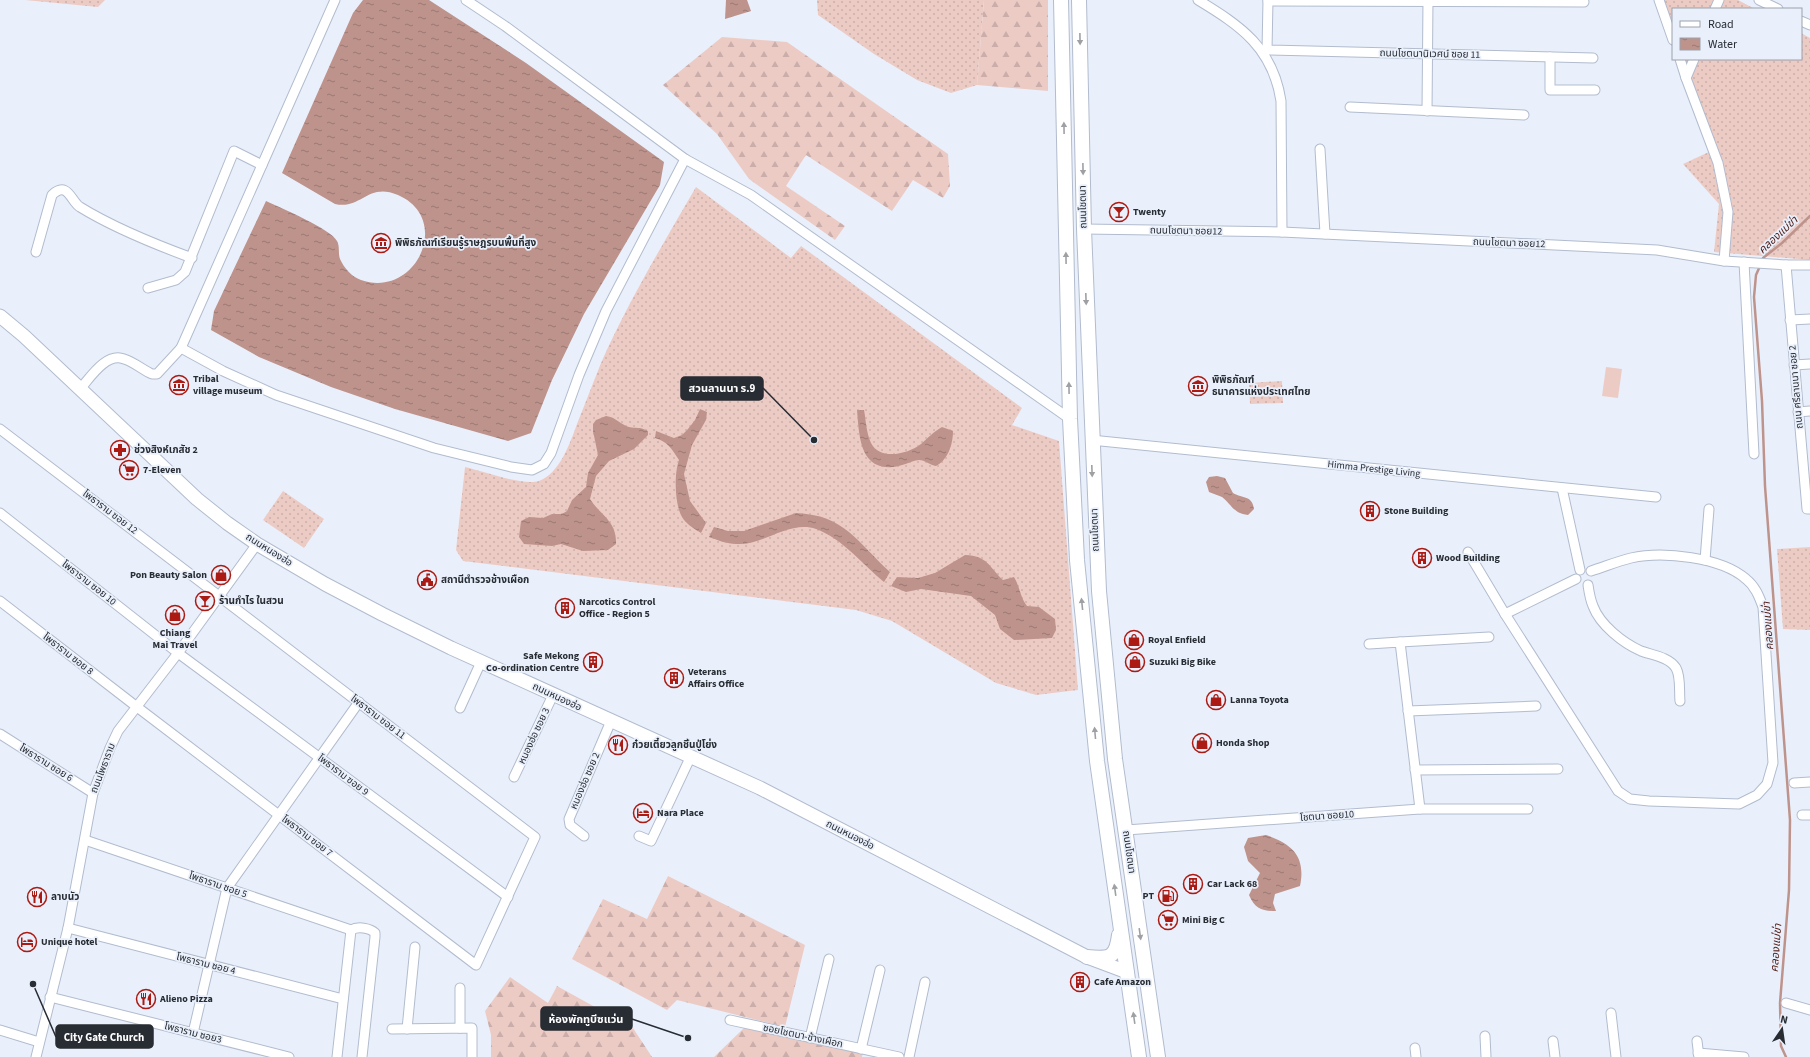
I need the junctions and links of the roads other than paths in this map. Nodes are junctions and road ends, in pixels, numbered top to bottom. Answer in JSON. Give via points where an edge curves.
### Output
{"nodes":[{"id":1,"x":335,"y":0,"type":"edge"},
{"id":2,"x":466,"y":0,"type":"edge"},
{"id":3,"x":1061,"y":0,"type":"edge"},
{"id":4,"x":1079,"y":0,"type":"edge"},
{"id":5,"x":1198,"y":0,"type":"edge"},
{"id":6,"x":1659,"y":0,"type":"edge"},
{"id":7,"x":1759,"y":0,"type":"edge"},
{"id":8,"x":1268,"y":1,"type":"edge"},
{"id":9,"x":1428,"y":1,"type":"edge"},
{"id":10,"x":1584,"y":2,"type":"dead end"},
{"id":11,"x":1776,"y":8,"type":"edge"},
{"id":12,"x":1672,"y":37,"type":"edge"},
{"id":13,"x":1428,"y":54,"type":"junction"},
{"id":14,"x":1550,"y":57,"type":"junction"},
{"id":15,"x":1593,"y":58,"type":"dead end"},
{"id":16,"x":1680,"y":60,"type":"edge"},
{"id":17,"x":1694,"y":60,"type":"edge"},
{"id":18,"x":1686,"y":78,"type":"junction"},
{"id":19,"x":1595,"y":90,"type":"dead end"},
{"id":20,"x":1350,"y":107,"type":"dead end"},
{"id":21,"x":1427,"y":111,"type":"junction"},
{"id":22,"x":1524,"y":115,"type":"dead end"},
{"id":23,"x":1320,"y":149,"type":"dead end"},
{"id":24,"x":685,"y":158,"type":"junction"},
{"id":25,"x":262,"y":165,"type":"junction"},
{"id":26,"x":1084,"y":228,"type":"junction"},
{"id":27,"x":1282,"y":232,"type":"junction"},
{"id":28,"x":1325,"y":234,"type":"junction"},
{"id":29,"x":36,"y":252,"type":"dead end"},
{"id":30,"x":192,"y":258,"type":"junction"},
{"id":31,"x":1724,"y":261,"type":"junction"},
{"id":32,"x":1744,"y":262,"type":"junction"},
{"id":33,"x":1786,"y":265,"type":"junction"},
{"id":34,"x":1810,"y":265,"type":"edge"},
{"id":35,"x":148,"y":288,"type":"dead end"},
{"id":36,"x":0,"y":316,"type":"edge"},
{"id":37,"x":1810,"y":319,"type":"edge"},
{"id":38,"x":1790,"y":320,"type":"junction"},
{"id":39,"x":181,"y":348,"type":"junction"},
{"id":40,"x":1810,"y":364,"type":"edge"},
{"id":41,"x":1794,"y":365,"type":"junction"},
{"id":42,"x":80,"y":389,"type":"junction"},
{"id":43,"x":1810,"y":411,"type":"edge"},
{"id":44,"x":1798,"y":412,"type":"junction"},
{"id":45,"x":1070,"y":419,"type":"junction"},
{"id":46,"x":0,"y":429,"type":"edge"},
{"id":47,"x":1091,"y":440,"type":"junction"},
{"id":48,"x":1754,"y":454,"type":"dead end"},
{"id":49,"x":1806,"y":461,"type":"edge"},
{"id":50,"x":1562,"y":488,"type":"junction"},
{"id":51,"x":1656,"y":497,"type":"dead end"},
{"id":52,"x":1709,"y":509,"type":"dead end"},
{"id":53,"x":1808,"y":509,"type":"edge"},
{"id":54,"x":0,"y":513,"type":"edge"},
{"id":55,"x":257,"y":544,"type":"junction"},
{"id":56,"x":1468,"y":552,"type":"dead end"},
{"id":57,"x":1705,"y":560,"type":"junction"},
{"id":58,"x":1580,"y":570,"type":"junction"},
{"id":59,"x":1591,"y":571,"type":"junction"},
{"id":60,"x":1576,"y":580,"type":"junction"},
{"id":61,"x":1588,"y":585,"type":"junction"},
{"id":62,"x":220,"y":596,"type":"junction"},
{"id":63,"x":0,"y":601,"type":"edge"},
{"id":64,"x":1505,"y":614,"type":"junction"},
{"id":65,"x":1489,"y":637,"type":"dead end"},
{"id":66,"x":1400,"y":642,"type":"junction"},
{"id":67,"x":1369,"y":644,"type":"dead end"},
{"id":68,"x":178,"y":653,"type":"junction"},
{"id":69,"x":481,"y":662,"type":"junction"},
{"id":70,"x":553,"y":695,"type":"junction"},
{"id":71,"x":1680,"y":701,"type":"dead end"},
{"id":72,"x":359,"y":702,"type":"junction"},
{"id":73,"x":1536,"y":706,"type":"dead end"},
{"id":74,"x":137,"y":707,"type":"junction"},
{"id":75,"x":460,"y":708,"type":"dead end"},
{"id":76,"x":1408,"y":711,"type":"junction"},
{"id":77,"x":611,"y":721,"type":"junction"},
{"id":78,"x":0,"y":734,"type":"edge"},
{"id":79,"x":691,"y":756,"type":"junction"},
{"id":80,"x":320,"y":758,"type":"junction"},
{"id":81,"x":1115,"y":759,"type":"junction"},
{"id":82,"x":1097,"y":761,"type":"junction"},
{"id":83,"x":1558,"y":769,"type":"dead end"},
{"id":84,"x":1415,"y":770,"type":"junction"},
{"id":85,"x":514,"y":777,"type":"dead end"},
{"id":86,"x":1810,"y":782,"type":"edge"},
{"id":87,"x":1794,"y":783,"type":"dead end"},
{"id":88,"x":93,"y":793,"type":"junction"},
{"id":89,"x":1420,"y":809,"type":"junction"},
{"id":90,"x":1528,"y":809,"type":"dead end"},
{"id":91,"x":278,"y":815,"type":"junction"},
{"id":92,"x":1126,"y":830,"type":"junction"},
{"id":93,"x":584,"y":836,"type":"dead end"},
{"id":94,"x":638,"y":836,"type":"dead end"},
{"id":95,"x":85,"y":840,"type":"junction"},
{"id":96,"x":226,"y":888,"type":"junction"},
{"id":97,"x":508,"y":897,"type":"junction"},
{"id":98,"x":68,"y":928,"type":"junction"},
{"id":99,"x":1120,"y":929,"type":"junction"},
{"id":100,"x":351,"y":930,"type":"junction"},
{"id":101,"x":415,"y":947,"type":"dead end"},
{"id":102,"x":1087,"y":957,"type":"junction"},
{"id":103,"x":829,"y":959,"type":"dead end"},
{"id":104,"x":209,"y":964,"type":"junction"},
{"id":105,"x":1146,"y":969,"type":"junction"},
{"id":106,"x":880,"y":970,"type":"dead end"},
{"id":107,"x":1127,"y":972,"type":"junction"},
{"id":108,"x":925,"y":982,"type":"dead end"},
{"id":109,"x":460,"y":988,"type":"dead end"},
{"id":110,"x":50,"y":997,"type":"junction"},
{"id":111,"x":343,"y":999,"type":"junction"},
{"id":112,"x":1786,"y":1003,"type":"dead end"},
{"id":113,"x":1810,"y":1010,"type":"edge"},
{"id":114,"x":1611,"y":1013,"type":"dead end"},
{"id":115,"x":730,"y":1020,"type":"dead end"},
{"id":116,"x":407,"y":1028,"type":"junction"},
{"id":117,"x":460,"y":1028,"type":"junction"},
{"id":118,"x":392,"y":1029,"type":"dead end"},
{"id":119,"x":0,"y":1030,"type":"edge"},
{"id":120,"x":193,"y":1033,"type":"junction"},
{"id":121,"x":1484,"y":1036,"type":"dead end"},
{"id":122,"x":810,"y":1038,"type":"junction"},
{"id":123,"x":1553,"y":1041,"type":"dead end"},
{"id":124,"x":1697,"y":1041,"type":"dead end"},
{"id":125,"x":39,"y":1042,"type":"junction"},
{"id":126,"x":861,"y":1049,"type":"junction"},
{"id":127,"x":1698,"y":1055,"type":"edge"},
{"id":128,"x":36,"y":1057,"type":"edge"},
{"id":129,"x":290,"y":1057,"type":"edge"},
{"id":130,"x":337,"y":1057,"type":"edge"},
{"id":131,"x":362,"y":1057,"type":"edge"},
{"id":132,"x":472,"y":1057,"type":"edge"},
{"id":133,"x":899,"y":1057,"type":"edge"},
{"id":134,"x":909,"y":1057,"type":"edge"},
{"id":135,"x":1139,"y":1057,"type":"edge"},
{"id":136,"x":1158,"y":1057,"type":"edge"},
{"id":137,"x":1486,"y":1057,"type":"edge"},
{"id":138,"x":1555,"y":1057,"type":"edge"},
{"id":139,"x":1616,"y":1057,"type":"edge"},
{"id":140,"x":1744,"y":1057,"type":"edge"}],
"edges":[{"from":1,"to":25,"type":"street"},
{"from":2,"to":24,"type":"street"},
{"from":45,"to":3,"type":"main road","name":"ถนนโชตนา","one_way":true},
{"from":4,"to":26,"type":"main road","name":"ถนนโชตนา","one_way":true},
{"from":5,"to":27,"type":"street","via":[[1251,38],[1273,68],[1282,101]]},
{"from":6,"to":12,"type":"street"},
{"from":7,"to":11,"type":"street"},
{"from":8,"to":9,"type":"street"},
{"from":8,"to":13,"type":"street","name":"ถนนโชตนานิเวศน์ ซอย 11","via":[[1267,50]]},
{"from":9,"to":10,"type":"street"},
{"from":9,"to":13,"type":"street"},
{"from":13,"to":14,"type":"street","name":"ถนนโชตนานิเวศน์ ซอย 11"},
{"from":13,"to":21,"type":"street"},
{"from":14,"to":15,"type":"street","name":"ถนนโชตนานิเวศน์ ซอย 11"},
{"from":14,"to":19,"type":"street","via":[[1550,90]]},
{"from":16,"to":18,"type":"street"},
{"from":17,"to":18,"type":"street"},
{"from":18,"to":31,"type":"street","via":[[1718,163],[1728,212]]},
{"from":20,"to":21,"type":"street"},
{"from":21,"to":22,"type":"street"},
{"from":23,"to":28,"type":"street"},
{"from":24,"to":39,"type":"street","via":[[606,311],[579,375],[551,453],[544,464],[532,470],[511,468],[434,448],[276,395]]},
{"from":24,"to":45,"type":"street","via":[[751,195]]},
{"from":25,"to":30,"type":"street","via":[[234,151]]},
{"from":25,"to":39,"type":"street"},
{"from":26,"to":27,"type":"street","name":"ถนนโชตนา ซอย12"},
{"from":26,"to":47,"type":"main road","name":"ถนนโชตนา","one_way":true},
{"from":27,"to":28,"type":"street","name":"ถนนโชตนา ซอย12"},
{"from":28,"to":31,"type":"street","name":"ถนนโชตนา ซอย12","via":[[1657,250]]},
{"from":29,"to":30,"type":"street","via":[[52,195],[61,190],[70,194],[78,206],[132,233]]},
{"from":30,"to":35,"type":"street","via":[[185,272],[176,280]]},
{"from":31,"to":32,"type":"street","name":"ถนนโชตนา ซอย12"},
{"from":32,"to":33,"type":"street","name":"ถนนโชตนา ซอย12"},
{"from":32,"to":48,"type":"street"},
{"from":33,"to":34,"type":"street","name":"ถนนโชตนา ซอย12"},
{"from":33,"to":38,"type":"street","name":"ถนน ศรีลานนา ซอย 2"},
{"from":36,"to":42,"type":"main road","name":"ถนนหนองฮ่อ"},
{"from":37,"to":38,"type":"street"},
{"from":38,"to":41,"type":"street","name":"ถนน ศรีลานนา ซอย 2"},
{"from":39,"to":42,"type":"street","via":[[157,374],[152,374],[124,359],[114,358],[102,365]]},
{"from":40,"to":41,"type":"street"},
{"from":41,"to":44,"type":"street","name":"ถนน ศรีลานนา ซอย 2"},
{"from":42,"to":55,"type":"main road","name":"ถนนหนองฮ่อ","via":[[197,499]]},
{"from":43,"to":44,"type":"street"},
{"from":44,"to":49,"type":"street","name":"ถนน ศรีลานนา ซอย 2"},
{"from":82,"to":45,"type":"main road","name":"ถนนโชตนา","one_way":true,"via":[[1077,560]]},
{"from":46,"to":62,"type":"street","name":"โพธาราม ซอย 12"},
{"from":47,"to":50,"type":"street","name":"Himma Prestige Living"},
{"from":47,"to":81,"type":"main road","name":"ถนนโชตนา","one_way":true,"via":[[1096,550]]},
{"from":49,"to":53,"type":"street","name":"ถนน ศรีลานนา ซอย 2"},
{"from":50,"to":51,"type":"street","name":"Himma Prestige Living"},
{"from":50,"to":58,"type":"street"},
{"from":52,"to":57,"type":"street"},
{"from":54,"to":68,"type":"street","name":"โพธาราม ซอย 10"},
{"from":55,"to":62,"type":"street","name":"ถนนโพธาราม"},
{"from":55,"to":69,"type":"main road","name":"ถนนหนองฮ่อ","via":[[332,588]]},
{"from":56,"to":64,"type":"street"},
{"from":57,"to":59,"type":"street","via":[[1666,555],[1632,558]]},
{"from":57,"to":64,"type":"street","via":[[1720,564],[1745,578],[1757,590],[1763,607],[1773,763],[1767,784],[1757,795],[1739,804],[1630,799],[1618,791]]},
{"from":58,"to":59,"type":"street"},
{"from":58,"to":60,"type":"street"},
{"from":59,"to":61,"type":"street","via":[[1593,579]]},
{"from":60,"to":61,"type":"street","via":[[1582,585]]},
{"from":60,"to":64,"type":"street"},
{"from":61,"to":71,"type":"street","via":[[1593,606],[1602,621],[1633,647],[1659,656],[1676,667]]},
{"from":62,"to":68,"type":"street","name":"ถนนโพธาราม"},
{"from":62,"to":72,"type":"street","name":"โพธาราม ซอย 11"},
{"from":63,"to":74,"type":"street","name":"โพธาราม ซอย 8"},
{"from":65,"to":66,"type":"street"},
{"from":66,"to":67,"type":"street"},
{"from":66,"to":76,"type":"street"},
{"from":68,"to":74,"type":"street","name":"ถนนโพธาราม"},
{"from":68,"to":80,"type":"street","name":"โพธาราม ซอย 9"},
{"from":69,"to":70,"type":"main road","name":"ถนนหนองฮ่อ"},
{"from":69,"to":75,"type":"street"},
{"from":70,"to":77,"type":"main road","name":"ถนนหนองฮ่อ"},
{"from":70,"to":85,"type":"street","name":"หนองฮ่อ ซอย 3"},
{"from":72,"to":80,"type":"street"},
{"from":72,"to":97,"type":"street","name":"โพธาราม ซอย 11","via":[[535,837]]},
{"from":73,"to":76,"type":"street"},
{"from":74,"to":88,"type":"street","name":"ถนนโพธาราม","via":[[113,740]]},
{"from":74,"to":91,"type":"street","name":"โพธาราม ซอย 7"},
{"from":76,"to":84,"type":"street"},
{"from":77,"to":79,"type":"main road","name":"ถนนหนองฮ่อ"},
{"from":77,"to":93,"type":"street","name":"หนองฮ่อ ซอย 2","via":[[569,819],[570,825]]},
{"from":78,"to":88,"type":"street","name":"โพธาราม ซอย 6"},
{"from":79,"to":94,"type":"street","via":[[652,841]]},
{"from":79,"to":102,"type":"main road","name":"ถนนหนองฮ่อ","via":[[760,788]]},
{"from":80,"to":91,"type":"street"},
{"from":80,"to":97,"type":"street","name":"โพธาราม ซอย 9"},
{"from":81,"to":82,"type":"main road"},
{"from":81,"to":92,"type":"main road","name":"ถนนโชตนา"},
{"from":99,"to":82,"type":"main road","name":"ถนนโชตนา","one_way":true},
{"from":83,"to":84,"type":"street"},
{"from":84,"to":89,"type":"street"},
{"from":86,"to":87,"type":"street"},
{"from":88,"to":95,"type":"street","name":"ถนนโพธาราม"},
{"from":89,"to":90,"type":"street","name":"โชตนา ซอย10"},
{"from":89,"to":92,"type":"street","name":"โชตนา ซอย10"},
{"from":91,"to":96,"type":"street"},
{"from":91,"to":97,"type":"street","name":"โพธาราม ซอย 7","via":[[476,964]]},
{"from":92,"to":105,"type":"main road","name":"ถนนโชตนา","one_way":true},
{"from":95,"to":96,"type":"street","name":"โพธาราม ซอย 5"},
{"from":95,"to":98,"type":"street","name":"ถนนโพธาราม"},
{"from":96,"to":100,"type":"street","name":"โพธาราม ซอย 5"},
{"from":96,"to":104,"type":"street"},
{"from":98,"to":104,"type":"street","name":"โพธาราม ซอย 4"},
{"from":98,"to":110,"type":"street","name":"ถนนโพธาราม"},
{"from":99,"to":102,"type":"main road","via":[[1118,946],[1113,955],[1104,959]]},
{"from":99,"to":107,"type":"main road","name":"ถนนโชตนา"},
{"from":100,"to":111,"type":"street"},
{"from":100,"to":131,"type":"street","name":"โพธาราม ซอย 5","via":[[356,928],[375,933]]},
{"from":101,"to":116,"type":"street"},
{"from":102,"to":107,"type":"main road","name":"ถนนหนองฮ่อ"},
{"from":103,"to":122,"type":"street"},
{"from":104,"to":111,"type":"street","name":"โพธาราม ซอย 4"},
{"from":104,"to":120,"type":"street"},
{"from":105,"to":107,"type":"main road"},
{"from":105,"to":136,"type":"main road","name":"ถนนโชตนา"},
{"from":106,"to":126,"type":"street"},
{"from":135,"to":107,"type":"main road","name":"ถนนโชตนา","one_way":true},
{"from":108,"to":134,"type":"street"},
{"from":109,"to":117,"type":"street"},
{"from":110,"to":120,"type":"street","name":"โพธาราม ซอย3"},
{"from":110,"to":125,"type":"street","name":"ถนนโพธาราม"},
{"from":111,"to":130,"type":"street"},
{"from":112,"to":113,"type":"street"},
{"from":114,"to":139,"type":"street"},
{"from":115,"to":122,"type":"street","name":"ซอยโชตนา-ช้างเผือก"},
{"from":116,"to":117,"type":"street"},
{"from":116,"to":118,"type":"street"},
{"from":117,"to":132,"type":"street","via":[[472,1028]]},
{"from":119,"to":125,"type":"street"},
{"from":120,"to":129,"type":"street","name":"โพธาราม ซอย3"},
{"from":121,"to":137,"type":"street"},
{"from":122,"to":126,"type":"street","name":"ซอยโชตนา-ช้างเผือก"},
{"from":123,"to":138,"type":"street"},
{"from":124,"to":127,"type":"street"},
{"from":125,"to":128,"type":"street","name":"ถนนโพธาราม"},
{"from":126,"to":133,"type":"street","name":"ซอยโชตนา-ช้างเผือก"},
{"from":127,"to":140,"type":"street"}]}
